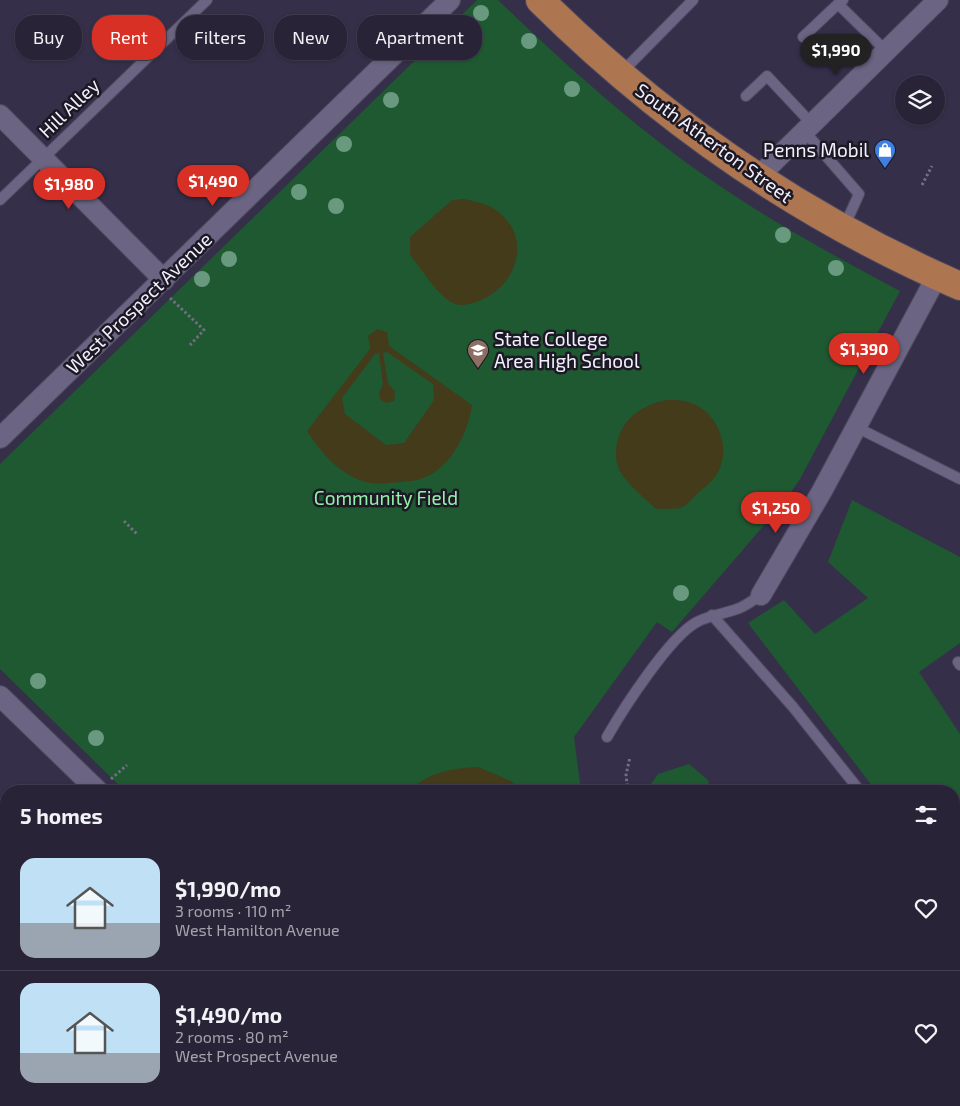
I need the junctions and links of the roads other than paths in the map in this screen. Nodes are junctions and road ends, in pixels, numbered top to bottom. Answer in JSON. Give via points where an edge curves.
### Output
{"nodes":[{"id":1,"x":207,"y":0,"type":"edge"},
{"id":2,"x":450,"y":0,"type":"edge"},
{"id":3,"x":540,"y":0,"type":"edge"},
{"id":4,"x":692,"y":0,"type":"edge"},
{"id":5,"x":938,"y":0,"type":"edge"},
{"id":6,"x":840,"y":2,"type":"edge"},
{"id":7,"x":803,"y":37,"type":"dead end"},
{"id":8,"x":886,"y":52,"type":"junction"},
{"id":9,"x":620,"y":74,"type":"junction"},
{"id":10,"x":746,"y":96,"type":"dead end"},
{"id":11,"x":0,"y":115,"type":"edge"},
{"id":12,"x":808,"y":128,"type":"junction"},
{"id":13,"x":42,"y":158,"type":"junction"},
{"id":14,"x":757,"y":178,"type":"junction"},
{"id":15,"x":0,"y":200,"type":"edge"},
{"id":16,"x":843,"y":230,"type":"junction"},
{"id":17,"x":948,"y":281,"type":"edge"},
{"id":18,"x":160,"y":283,"type":"junction"},
{"id":19,"x":856,"y":427,"type":"junction"},
{"id":20,"x":0,"y":438,"type":"edge"},
{"id":21,"x":960,"y":479,"type":"edge"},
{"id":22,"x":761,"y":595,"type":"joint"},
{"id":23,"x":712,"y":615,"type":"junction"},
{"id":24,"x":0,"y":696,"type":"edge"},
{"id":25,"x":607,"y":737,"type":"dead end"},
{"id":26,"x":92,"y":785,"type":"edge"},
{"id":27,"x":855,"y":785,"type":"edge"}],
"edges":[{"from":1,"to":13,"type":"lane","name":"Hill Alley"},
{"from":2,"to":18,"type":"street","name":"West Prospect Avenue"},
{"from":3,"to":9,"type":"main road","name":"South Atherton Street"},
{"from":4,"to":9,"type":"lane"},
{"from":5,"to":8,"type":"street"},
{"from":6,"to":7,"type":"lane"},
{"from":6,"to":8,"type":"lane"},
{"from":8,"to":12,"type":"street"},
{"from":9,"to":14,"type":"main road","name":"South Atherton Street"},
{"from":10,"to":12,"type":"lane","via":[[767,76]]},
{"from":11,"to":13,"type":"street"},
{"from":12,"to":14,"type":"street"},
{"from":12,"to":16,"type":"lane","via":[[859,194]]},
{"from":13,"to":15,"type":"lane","name":"Hill Alley"},
{"from":13,"to":18,"type":"street"},
{"from":14,"to":16,"type":"main road","name":"South Atherton Street"},
{"from":16,"to":17,"type":"main road","name":"South Atherton Street"},
{"from":17,"to":19,"type":"street"},
{"from":18,"to":20,"type":"street","name":"West Prospect Avenue"},
{"from":19,"to":21,"type":"lane"},
{"from":19,"to":22,"type":"street"},
{"from":22,"to":23,"type":"lane","via":[[738,609]]},
{"from":23,"to":25,"type":"lane","via":[[681,634],[628,703]]},
{"from":23,"to":27,"type":"lane","via":[[793,707]]},
{"from":24,"to":26,"type":"street"}]}
